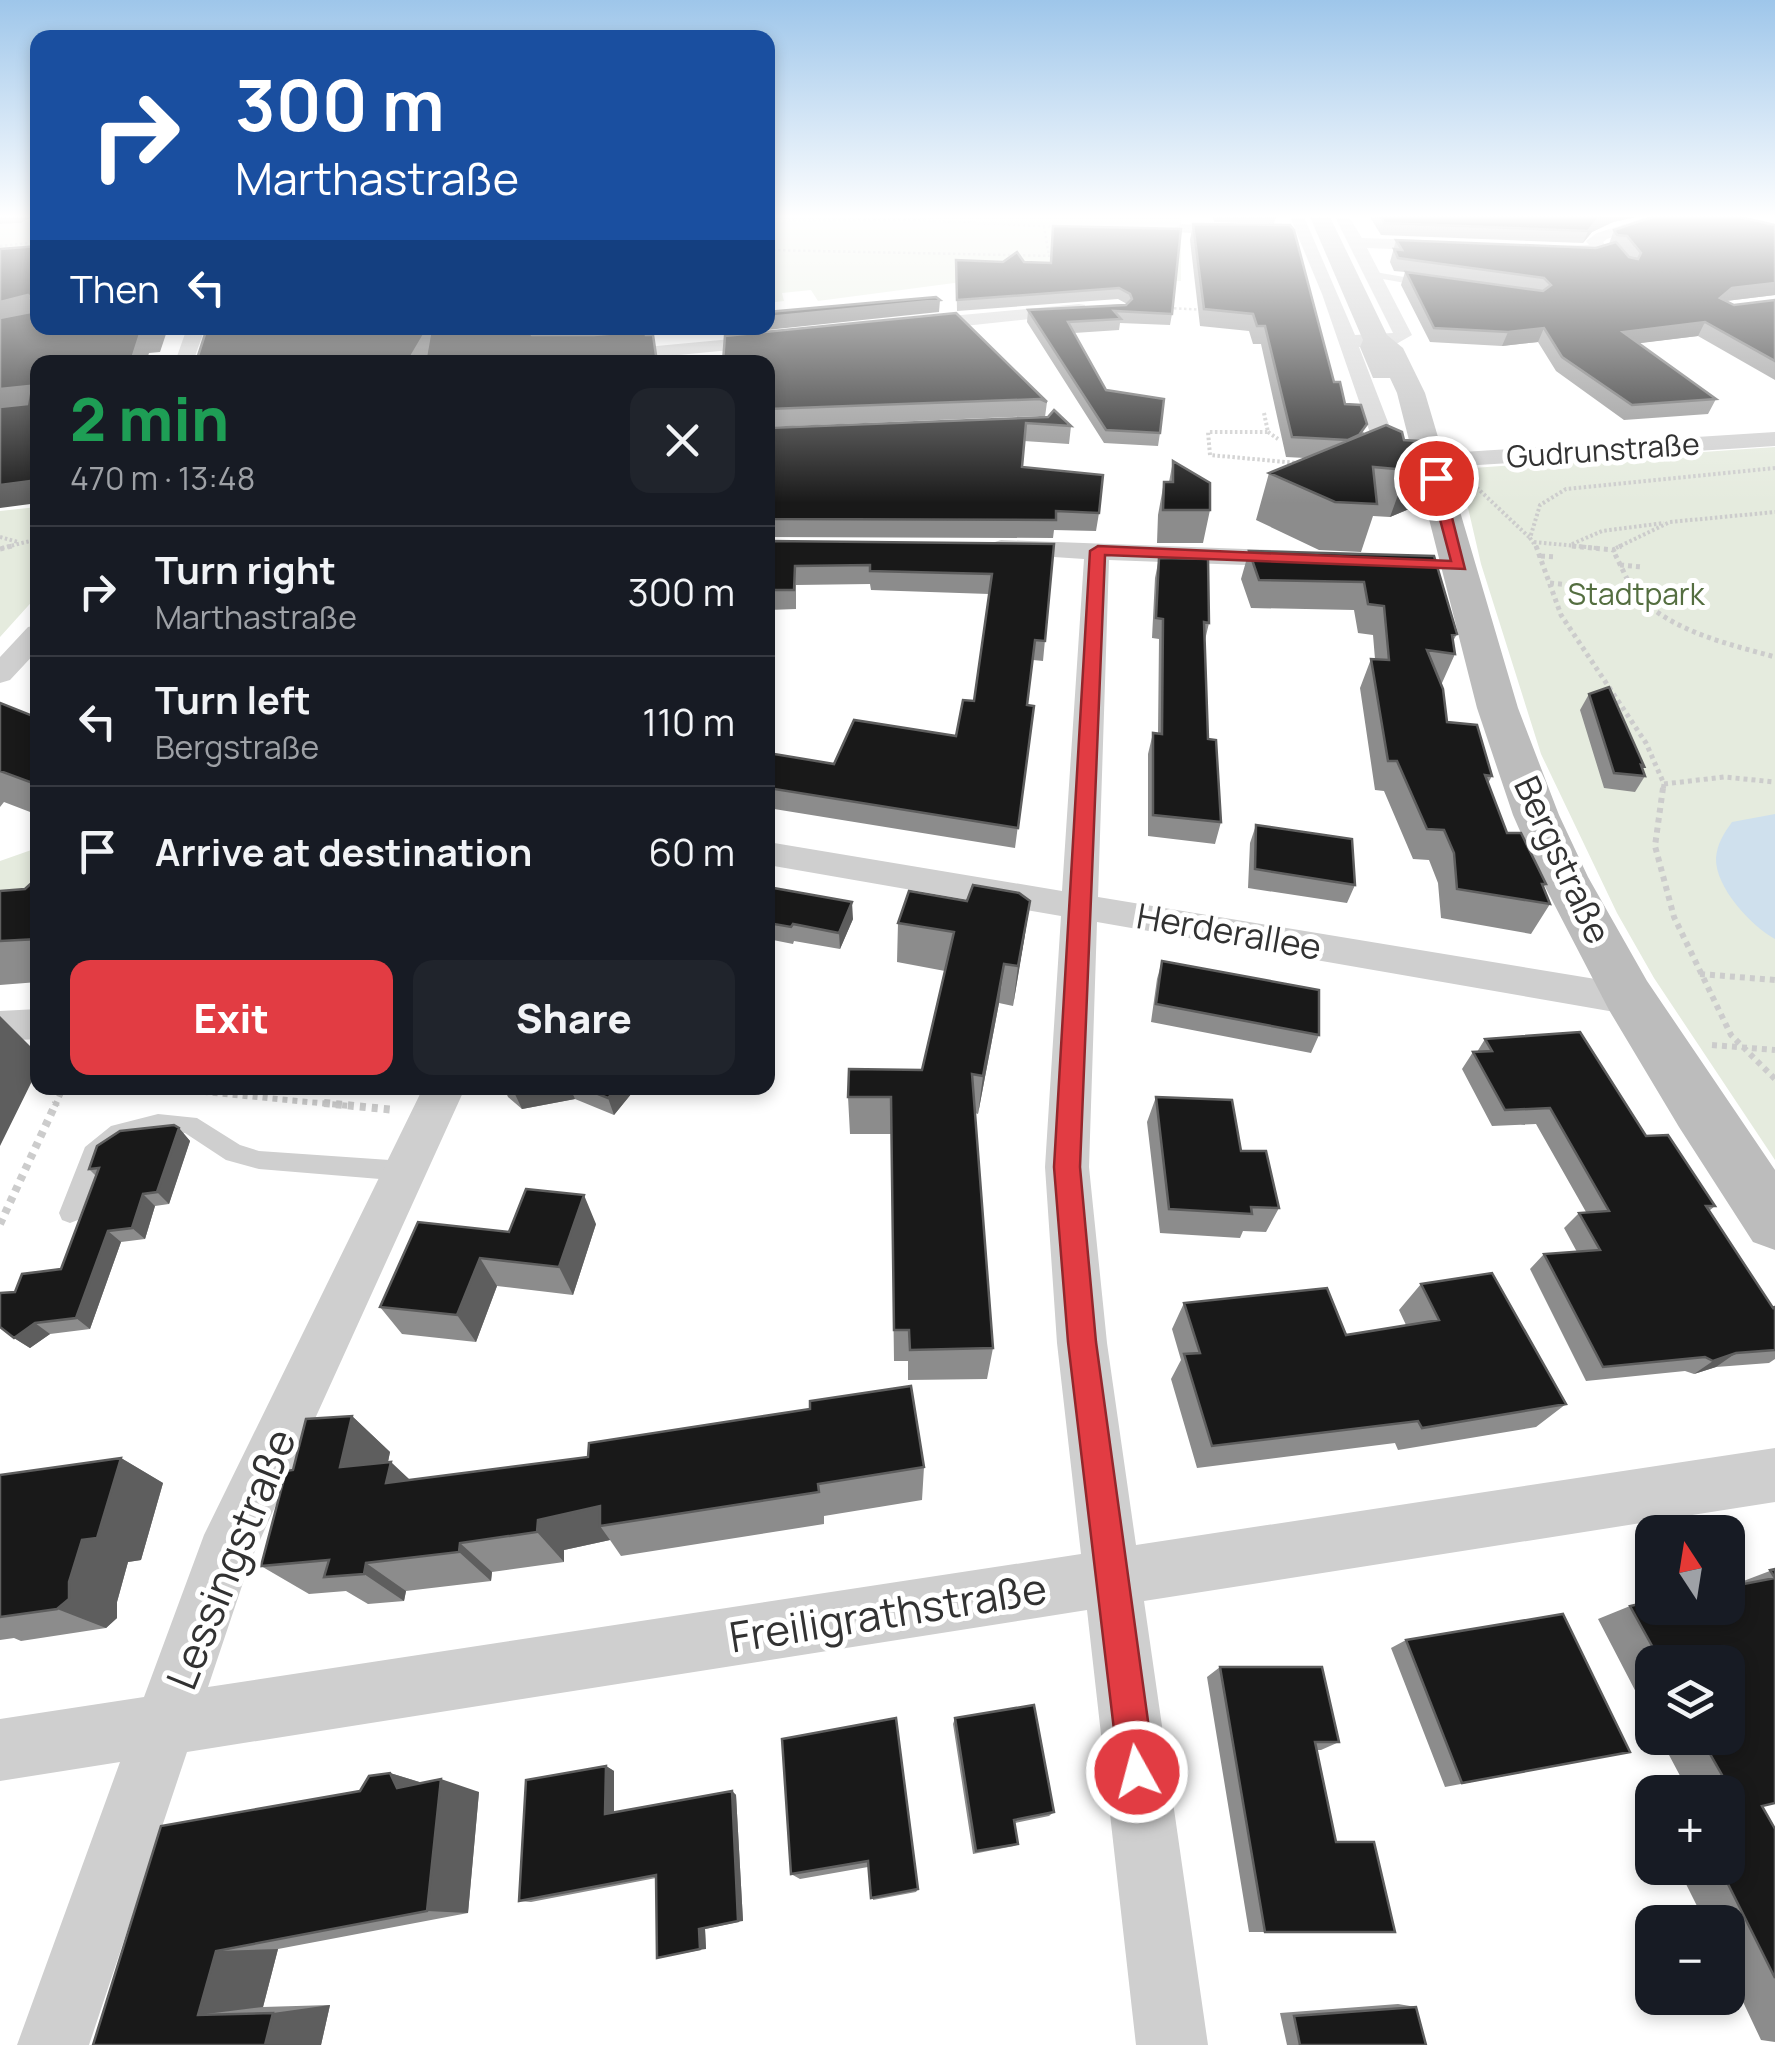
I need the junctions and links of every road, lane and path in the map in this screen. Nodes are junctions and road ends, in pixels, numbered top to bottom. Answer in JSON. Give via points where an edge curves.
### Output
{"nodes":[{"id":1,"x":1037,"y":312,"type":"edge"},
{"id":2,"x":1347,"y":312,"type":"edge"},
{"id":3,"x":1392,"y":312,"type":"edge"},
{"id":4,"x":895,"y":328,"type":"edge"},
{"id":5,"x":704,"y":335,"type":"edge"},
{"id":6,"x":804,"y":338,"type":"edge"},
{"id":7,"x":1362,"y":341,"type":"junction"},
{"id":8,"x":692,"y":355,"type":"edge"},
{"id":9,"x":697,"y":355,"type":"edge"},
{"id":10,"x":1264,"y":414,"type":"dead end"},
{"id":11,"x":1268,"y":432,"type":"junction"},
{"id":12,"x":1383,"y":436,"type":"edge"},
{"id":13,"x":1278,"y":439,"type":"dead end"},
{"id":14,"x":1775,"y":439,"type":"edge"},
{"id":15,"x":1430,"y":461,"type":"junction"},
{"id":16,"x":1297,"y":464,"type":"edge"},
{"id":17,"x":1775,"y":468,"type":"edge"},
{"id":18,"x":1474,"y":485,"type":"dead end"},
{"id":19,"x":1775,"y":512,"type":"edge"},
{"id":20,"x":1670,"y":522,"type":"junction"},
{"id":21,"x":0,"y":537,"type":"edge"},
{"id":22,"x":30,"y":540,"type":"edge"},
{"id":23,"x":1532,"y":540,"type":"junction"},
{"id":24,"x":20,"y":542,"type":"junction"},
{"id":25,"x":1572,"y":545,"type":"junction"},
{"id":26,"x":0,"y":548,"type":"edge"},
{"id":27,"x":972,"y":548,"type":"edge"},
{"id":28,"x":1614,"y":550,"type":"junction"},
{"id":29,"x":1098,"y":551,"type":"junction"},
{"id":30,"x":1541,"y":556,"type":"junction"},
{"id":31,"x":1557,"y":557,"type":"dead end"},
{"id":32,"x":1332,"y":560,"type":"edge"},
{"id":33,"x":1620,"y":565,"type":"junction"},
{"id":34,"x":1642,"y":567,"type":"dead end"},
{"id":35,"x":1550,"y":583,"type":"junction"},
{"id":36,"x":1633,"y":591,"type":"junction"},
{"id":37,"x":30,"y":641,"type":"edge"},
{"id":38,"x":1775,"y":657,"type":"edge"},
{"id":39,"x":4,"y":670,"type":"edge"},
{"id":40,"x":30,"y":677,"type":"edge"},
{"id":41,"x":1775,"y":782,"type":"edge"},
{"id":42,"x":1664,"y":784,"type":"junction"},
{"id":43,"x":775,"y":855,"type":"edge"},
{"id":44,"x":1079,"y":907,"type":"junction"},
{"id":45,"x":1700,"y":974,"type":"junction"},
{"id":46,"x":1775,"y":980,"type":"edge"},
{"id":47,"x":1632,"y":1000,"type":"junction"},
{"id":48,"x":30,"y":1024,"type":"edge"},
{"id":49,"x":0,"y":1026,"type":"edge"},
{"id":50,"x":1775,"y":1080,"type":"edge"},
{"id":51,"x":60,"y":1095,"type":"edge"},
{"id":52,"x":311,"y":1095,"type":"edge"},
{"id":53,"x":438,"y":1101,"type":"edge"},
{"id":54,"x":404,"y":1171,"type":"junction"},
{"id":55,"x":12,"y":1198,"type":"junction"},
{"id":56,"x":0,"y":1199,"type":"edge"},
{"id":57,"x":70,"y":1213,"type":"dead end"},
{"id":58,"x":1775,"y":1222,"type":"edge"},
{"id":59,"x":0,"y":1224,"type":"edge"},
{"id":60,"x":1775,"y":1475,"type":"edge"},
{"id":61,"x":1112,"y":1578,"type":"junction"},
{"id":62,"x":164,"y":1725,"type":"junction"},
{"id":63,"x":0,"y":1750,"type":"edge"},
{"id":64,"x":53,"y":2045,"type":"edge"},
{"id":65,"x":1172,"y":2045,"type":"edge"}],
"edges":[{"from":1,"to":4,"type":"street"},
{"from":2,"to":7,"type":"street","name":"Bergstraße"},
{"from":3,"to":7,"type":"street","via":[[1403,335]]},
{"from":5,"to":8,"type":"street","via":[[707,344]]},
{"from":6,"to":9,"type":"street"},
{"from":7,"to":12,"type":"street","name":"Bergstraße"},
{"from":7,"to":15,"type":"street","name":"Bergstraße","via":[[1373,347],[1413,444]]},
{"from":10,"to":11,"type":"path"},
{"from":11,"to":13,"type":"path"},
{"from":11,"to":16,"type":"path","via":[[1208,432],[1210,455]]},
{"from":14,"to":15,"type":"street","name":"Gudrunstraße"},
{"from":15,"to":47,"type":"street","name":"Bergstraße","via":[[1448,565],[1512,752],[1539,822]]},
{"from":17,"to":23,"type":"path","via":[[1566,489],[1540,505]]},
{"from":18,"to":23,"type":"path"},
{"from":19,"to":20,"type":"path"},
{"from":20,"to":25,"type":"path","via":[[1581,537]]},
{"from":20,"to":28,"type":"path"},
{"from":21,"to":24,"type":"path"},
{"from":22,"to":24,"type":"path"},
{"from":23,"to":25,"type":"path"},
{"from":23,"to":30,"type":"path"},
{"from":24,"to":26,"type":"path"},
{"from":25,"to":28,"type":"path"},
{"from":27,"to":29,"type":"street"},
{"from":28,"to":33,"type":"path"},
{"from":29,"to":32,"type":"street"},
{"from":29,"to":44,"type":"street"},
{"from":30,"to":31,"type":"path"},
{"from":30,"to":35,"type":"path"},
{"from":33,"to":34,"type":"path"},
{"from":33,"to":36,"type":"path"},
{"from":35,"to":36,"type":"path"},
{"from":35,"to":42,"type":"path","via":[[1561,615],[1646,743]]},
{"from":36,"to":38,"type":"path","via":[[1644,608]]},
{"from":37,"to":39,"type":"street"},
{"from":39,"to":40,"type":"street"},
{"from":41,"to":42,"type":"path","via":[[1724,777]]},
{"from":42,"to":45,"type":"path","via":[[1655,846],[1661,880]]},
{"from":43,"to":44,"type":"street","name":"Herderallee"},
{"from":44,"to":47,"type":"street","name":"Herderallee"},
{"from":44,"to":61,"type":"street","via":[[1067,1167]]},
{"from":45,"to":46,"type":"path"},
{"from":45,"to":50,"type":"path","via":[[1730,1035]]},
{"from":47,"to":58,"type":"street","name":"Bergstraße"},
{"from":48,"to":49,"type":"street"},
{"from":51,"to":55,"type":"path"},
{"from":52,"to":53,"type":"path"},
{"from":53,"to":54,"type":"street","name":"Lessingstraße"},
{"from":54,"to":57,"type":"lane","via":[[260,1160],[189,1124],[158,1123],[120,1132],[93,1154]]},
{"from":54,"to":62,"type":"street","name":"Lessingstraße","via":[[224,1555]]},
{"from":55,"to":56,"type":"path"},
{"from":55,"to":59,"type":"path"},
{"from":60,"to":61,"type":"street","name":"Freiligrathstraße"},
{"from":61,"to":62,"type":"street","name":"Freiligrathstraße"},
{"from":61,"to":65,"type":"street"},
{"from":62,"to":63,"type":"street","name":"Freiligrathstraße"},
{"from":62,"to":64,"type":"street","name":"Lessingstraße"}]}
